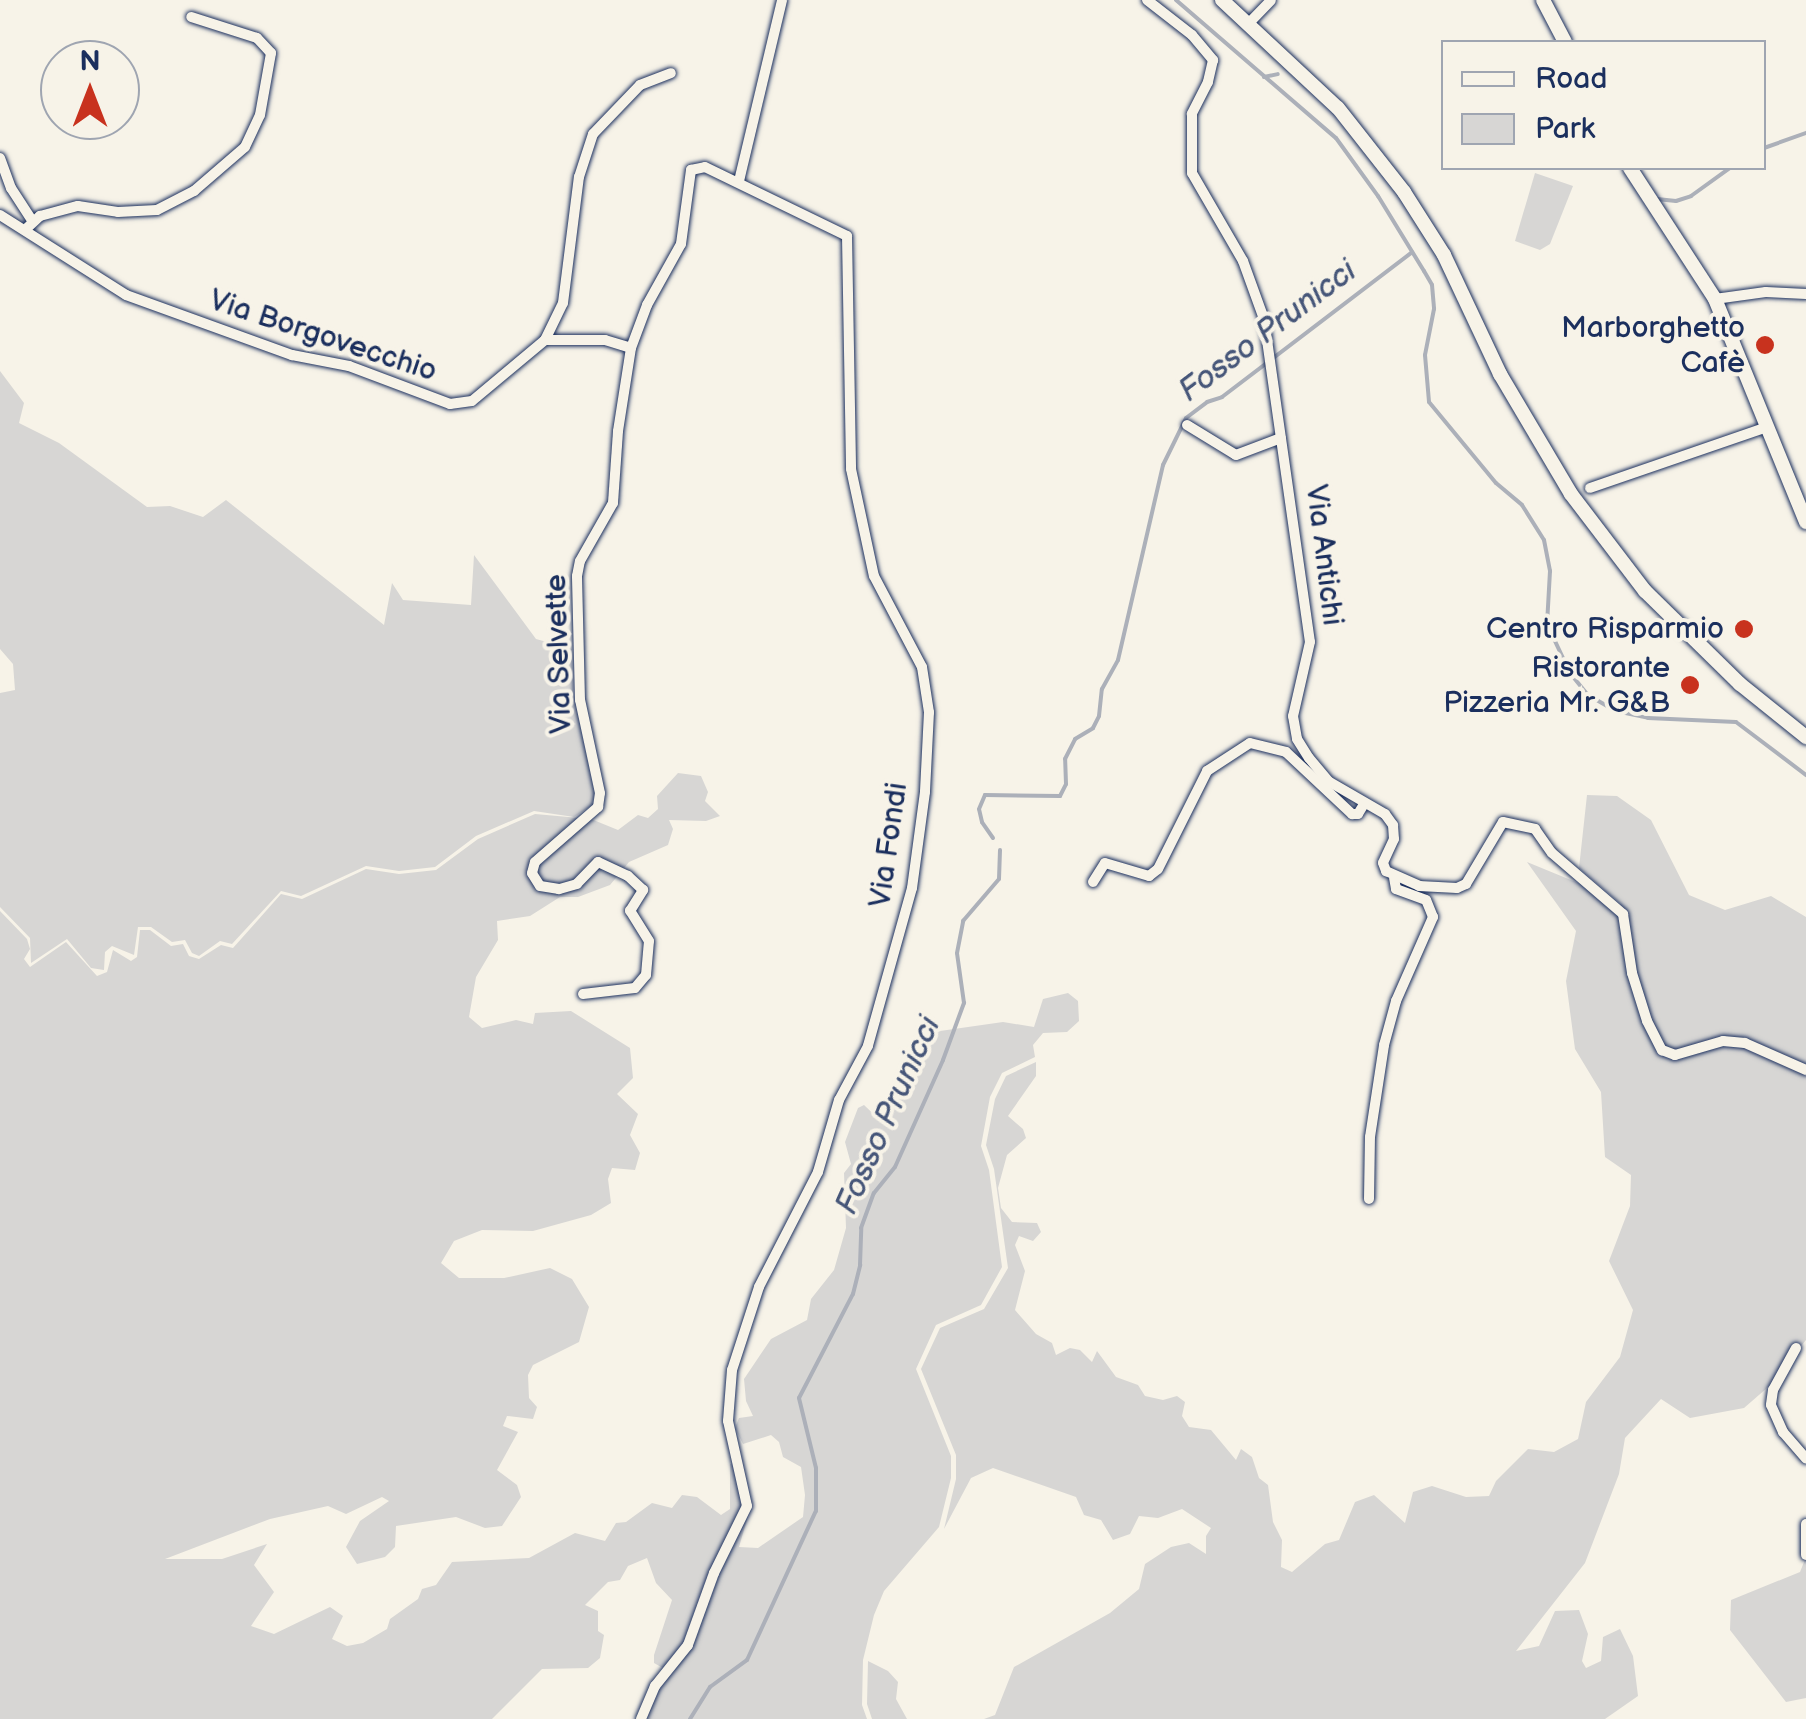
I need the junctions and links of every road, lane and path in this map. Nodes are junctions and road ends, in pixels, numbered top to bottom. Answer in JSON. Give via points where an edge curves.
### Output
{"nodes":[{"id":1,"x":782,"y":0,"type":"edge"},
{"id":2,"x":1147,"y":0,"type":"edge"},
{"id":3,"x":1222,"y":0,"type":"edge"},
{"id":4,"x":1271,"y":0,"type":"edge"},
{"id":5,"x":1543,"y":0,"type":"edge"},
{"id":6,"x":191,"y":17,"type":"dead end"},
{"id":7,"x":1250,"y":22,"type":"junction"},
{"id":8,"x":1564,"y":40,"type":"edge"},
{"id":9,"x":671,"y":74,"type":"dead end"},
{"id":10,"x":0,"y":158,"type":"edge"},
{"id":11,"x":1631,"y":170,"type":"edge"},
{"id":12,"x":739,"y":181,"type":"junction"},
{"id":13,"x":0,"y":215,"type":"edge"},
{"id":14,"x":30,"y":225,"type":"junction"},
{"id":15,"x":1806,"y":294,"type":"edge"},
{"id":16,"x":1715,"y":299,"type":"junction"},
{"id":17,"x":546,"y":340,"type":"junction"},
{"id":18,"x":631,"y":348,"type":"junction"},
{"id":19,"x":1187,"y":426,"type":"dead end"},
{"id":20,"x":1768,"y":428,"type":"junction"},
{"id":21,"x":1281,"y":438,"type":"junction"},
{"id":22,"x":1590,"y":488,"type":"dead end"},
{"id":23,"x":1806,"y":522,"type":"edge"},
{"id":24,"x":1806,"y":737,"type":"edge"},
{"id":25,"x":1364,"y":804,"type":"junction"},
{"id":26,"x":1394,"y":878,"type":"junction"},
{"id":27,"x":1093,"y":882,"type":"dead end"},
{"id":28,"x":583,"y":994,"type":"dead end"},
{"id":29,"x":1806,"y":1070,"type":"edge"},
{"id":30,"x":1369,"y":1198,"type":"dead end"},
{"id":31,"x":1796,"y":1348,"type":"dead end"},
{"id":32,"x":1806,"y":1458,"type":"edge"},
{"id":33,"x":1806,"y":1524,"type":"edge"},
{"id":34,"x":1806,"y":1556,"type":"edge"},
{"id":35,"x":641,"y":1719,"type":"edge"}],
"edges":[{"from":1,"to":12,"type":"street"},
{"from":2,"to":21,"type":"street","name":"Via Antichi","via":[[1213,60],[1192,114],[1192,174],[1256,290]]},
{"from":3,"to":7,"type":"main road"},
{"from":4,"to":7,"type":"street"},
{"from":5,"to":8,"type":"main road"},
{"from":6,"to":14,"type":"street","via":[[257,38],[271,52],[260,115],[245,147],[194,190],[157,210],[78,206]]},
{"from":7,"to":24,"type":"main road","via":[[1338,108],[1404,192],[1561,476],[1645,591],[1740,684]]},
{"from":9,"to":17,"type":"street","via":[[640,85],[593,134],[579,176],[563,303]]},
{"from":10,"to":14,"type":"street"},
{"from":11,"to":16,"type":"main road"},
{"from":12,"to":18,"type":"street","via":[[705,167],[690,170],[681,244]]},
{"from":12,"to":35,"type":"street","name":"Via Fondi","via":[[847,236],[851,469],[874,576],[922,667],[929,712],[926,792],[912,888],[868,1046],[839,1100],[818,1172],[759,1288],[732,1370],[728,1422],[747,1506],[688,1644]]},
{"from":13,"to":14,"type":"street","name":"Via Borgovecchio"},
{"from":14,"to":17,"type":"street","name":"Via Borgovecchio","via":[[126,295],[450,404],[472,401]]},
{"from":15,"to":16,"type":"street"},
{"from":16,"to":20,"type":"main road"},
{"from":17,"to":18,"type":"street","via":[[605,340]]},
{"from":18,"to":28,"type":"street","name":"Via Selvette","via":[[614,503],[577,576],[580,700],[600,794],[591,818],[535,862],[532,874],[540,886],[559,889],[577,884],[598,862],[610,864],[643,890],[630,911],[649,941],[646,975],[635,988]]},
{"from":19,"to":21,"type":"street","via":[[1236,455]]},
{"from":20,"to":22,"type":"street"},
{"from":20,"to":23,"type":"main road"},
{"from":21,"to":25,"type":"street","name":"Via Antichi","via":[[1310,642],[1294,728],[1328,781]]},
{"from":25,"to":26,"type":"street","name":"Via Antichi","via":[[1393,826],[1382,863]]},
{"from":25,"to":27,"type":"street","via":[[1352,814],[1286,752],[1250,743],[1207,771],[1158,869],[1149,876],[1104,863]]},
{"from":26,"to":29,"type":"street","via":[[1458,888],[1504,822],[1535,828],[1552,853],[1623,914],[1632,973],[1662,1050],[1675,1054],[1724,1041],[1745,1043]]},
{"from":26,"to":30,"type":"street","via":[[1396,888],[1426,900],[1432,917],[1384,1045]]},
{"from":31,"to":32,"type":"street","via":[[1771,1405],[1782,1432]]},
{"from":33,"to":34,"type":"street"}]}
